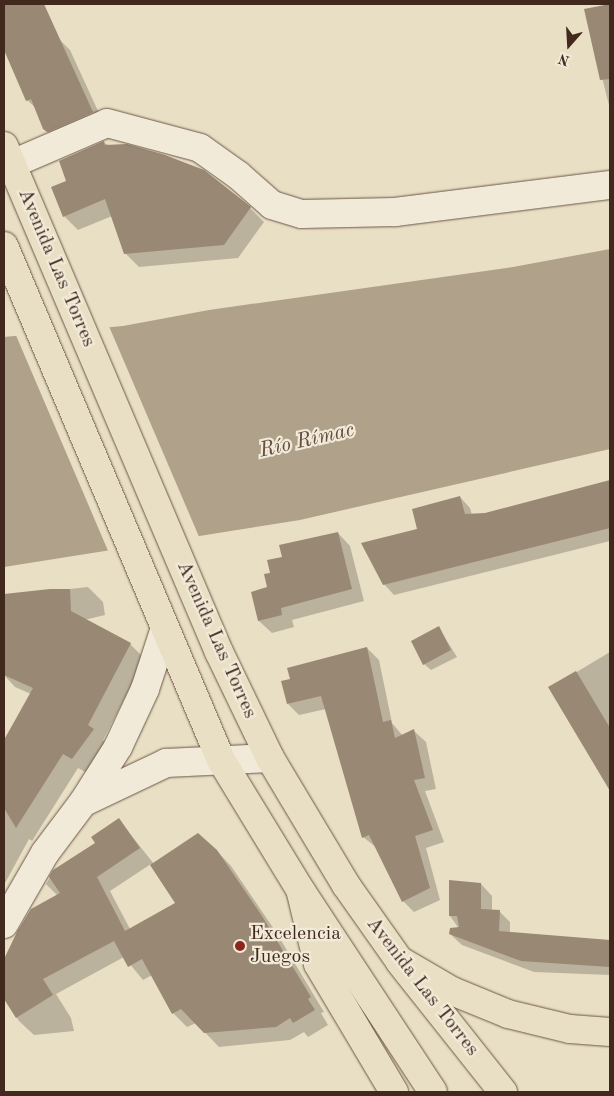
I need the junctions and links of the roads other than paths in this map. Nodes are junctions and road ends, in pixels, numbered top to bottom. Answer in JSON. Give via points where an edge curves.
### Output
{"nodes":[{"id":1,"x":8,"y":155,"type":"edge"},
{"id":2,"x":610,"y":185,"type":"edge"},
{"id":3,"x":4,"y":246,"type":"edge"},
{"id":4,"x":162,"y":620,"type":"junction"},
{"id":5,"x":270,"y":758,"type":"junction"},
{"id":6,"x":221,"y":760,"type":"junction"},
{"id":7,"x":84,"y":801,"type":"junction"},
{"id":8,"x":300,"y":891,"type":"junction"},
{"id":9,"x":4,"y":924,"type":"edge"},
{"id":10,"x":398,"y":960,"type":"junction"},
{"id":11,"x":610,"y":1032,"type":"edge"},
{"id":12,"x":394,"y":1092,"type":"edge"},
{"id":13,"x":433,"y":1092,"type":"edge"},
{"id":14,"x":503,"y":1092,"type":"edge"}],
"edges":[{"from":1,"to":2,"type":"street","via":[[107,123],[200,148],[272,205],[302,214],[395,212]]},
{"from":1,"to":5,"type":"main road","name":"Avenida Las Torres","via":[[219,652]]},
{"from":3,"to":4,"type":"main road","name":"Avenida Las Torres"},
{"from":4,"to":6,"type":"main road","name":"Avenida Las Torres"},
{"from":4,"to":7,"type":"street","via":[[145,689],[118,747]]},
{"from":5,"to":6,"type":"street"},
{"from":5,"to":10,"type":"main road","name":"Avenida Las Torres","via":[[346,885]]},
{"from":6,"to":7,"type":"street","via":[[166,763]]},
{"from":6,"to":8,"type":"main road","name":"Avenida Las Torres"},
{"from":7,"to":9,"type":"street","via":[[45,854]]},
{"from":8,"to":12,"type":"main road","name":"Avenida Las Torres","via":[[318,964]]},
{"from":8,"to":13,"type":"main road"},
{"from":10,"to":11,"type":"main road","via":[[452,991],[508,1014],[570,1028]]},
{"from":10,"to":14,"type":"main road","name":"Avenida Las Torres"}]}
